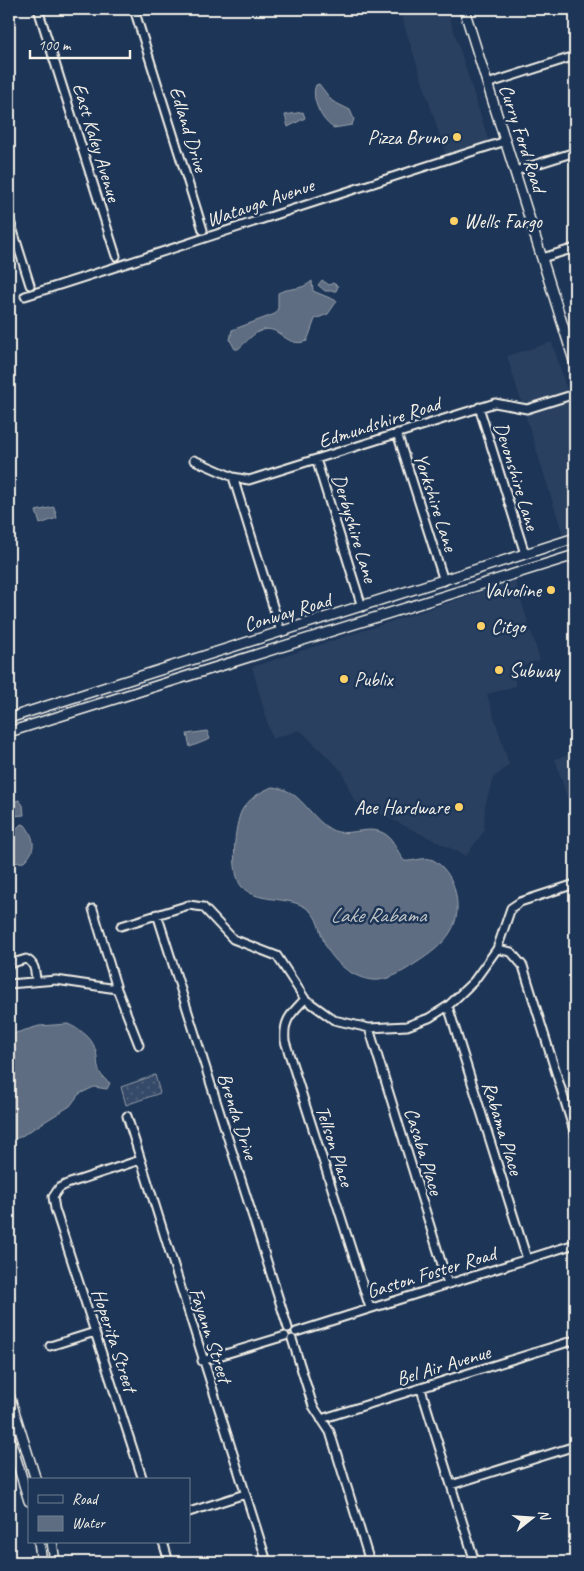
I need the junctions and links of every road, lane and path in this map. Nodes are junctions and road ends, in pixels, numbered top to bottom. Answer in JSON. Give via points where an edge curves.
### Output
{"nodes":[{"id":1,"x":38,"y":9,"type":"edge"},
{"id":2,"x":134,"y":9,"type":"edge"},
{"id":3,"x":464,"y":9,"type":"edge"},
{"id":4,"x":575,"y":56,"type":"edge"},
{"id":5,"x":487,"y":84,"type":"junction"},
{"id":6,"x":506,"y":141,"type":"junction"},
{"id":7,"x":575,"y":152,"type":"edge"},
{"id":8,"x":515,"y":171,"type":"junction"},
{"id":9,"x":9,"y":218,"type":"edge"},
{"id":10,"x":203,"y":230,"type":"dead end"},
{"id":11,"x":575,"y":248,"type":"edge"},
{"id":12,"x":116,"y":256,"type":"dead end"},
{"id":13,"x":542,"y":258,"type":"junction"},
{"id":14,"x":30,"y":285,"type":"dead end"},
{"id":15,"x":25,"y":296,"type":"dead end"},
{"id":16,"x":572,"y":345,"type":"edge"},
{"id":17,"x":575,"y":364,"type":"edge"},
{"id":18,"x":575,"y":394,"type":"edge"},
{"id":19,"x":479,"y":407,"type":"junction"},
{"id":20,"x":397,"y":433,"type":"junction"},
{"id":21,"x":316,"y":459,"type":"junction"},
{"id":22,"x":194,"y":460,"type":"dead end"},
{"id":23,"x":233,"y":477,"type":"junction"},
{"id":24,"x":575,"y":538,"type":"edge"},
{"id":25,"x":524,"y":554,"type":"junction"},
{"id":26,"x":575,"y":555,"type":"edge"},
{"id":27,"x":444,"y":581,"type":"junction"},
{"id":28,"x":407,"y":593,"type":"junction"},
{"id":29,"x":362,"y":606,"type":"junction"},
{"id":30,"x":368,"y":619,"type":"junction"},
{"id":31,"x":339,"y":628,"type":"junction"},
{"id":32,"x":281,"y":632,"type":"junction"},
{"id":33,"x":231,"y":648,"type":"junction"},
{"id":34,"x":194,"y":674,"type":"junction"},
{"id":35,"x":93,"y":691,"type":"junction"},
{"id":36,"x":98,"y":704,"type":"junction"},
{"id":37,"x":9,"y":718,"type":"edge"},
{"id":38,"x":9,"y":732,"type":"edge"},
{"id":39,"x":575,"y":884,"type":"edge"},
{"id":40,"x":93,"y":909,"type":"dead end"},
{"id":41,"x":157,"y":914,"type":"junction"},
{"id":42,"x":121,"y":926,"type":"dead end"},
{"id":43,"x":497,"y":949,"type":"junction"},
{"id":44,"x":9,"y":964,"type":"edge"},
{"id":45,"x":36,"y":980,"type":"junction"},
{"id":46,"x":9,"y":984,"type":"edge"},
{"id":47,"x":117,"y":989,"type":"junction"},
{"id":48,"x":306,"y":999,"type":"junction"},
{"id":49,"x":448,"y":1006,"type":"junction"},
{"id":50,"x":369,"y":1028,"type":"junction"},
{"id":51,"x":139,"y":1044,"type":"dead end"},
{"id":52,"x":127,"y":1116,"type":"dead end"},
{"id":53,"x":575,"y":1134,"type":"edge"},
{"id":54,"x":140,"y":1160,"type":"junction"},
{"id":55,"x":575,"y":1244,"type":"edge"},
{"id":56,"x":527,"y":1260,"type":"junction"},
{"id":57,"x":448,"y":1284,"type":"junction"},
{"id":58,"x":370,"y":1308,"type":"junction"},
{"id":59,"x":288,"y":1328,"type":"junction"},
{"id":60,"x":95,"y":1332,"type":"junction"},
{"id":61,"x":296,"y":1332,"type":"junction"},
{"id":62,"x":288,"y":1337,"type":"junction"},
{"id":63,"x":575,"y":1340,"type":"edge"},
{"id":64,"x":50,"y":1346,"type":"dead end"},
{"id":65,"x":202,"y":1360,"type":"junction"},
{"id":66,"x":421,"y":1389,"type":"junction"},
{"id":67,"x":9,"y":1395,"type":"edge"},
{"id":68,"x":321,"y":1420,"type":"junction"},
{"id":69,"x":9,"y":1436,"type":"edge"},
{"id":70,"x":575,"y":1446,"type":"edge"},
{"id":71,"x":35,"y":1478,"type":"edge"},
{"id":72,"x":142,"y":1478,"type":"edge"},
{"id":73,"x":451,"y":1485,"type":"junction"},
{"id":74,"x":245,"y":1494,"type":"junction"},
{"id":75,"x":28,"y":1498,"type":"edge"},
{"id":76,"x":190,"y":1512,"type":"edge"},
{"id":77,"x":39,"y":1544,"type":"edge"},
{"id":78,"x":52,"y":1544,"type":"edge"},
{"id":79,"x":164,"y":1544,"type":"edge"},
{"id":80,"x":42,"y":1562,"type":"edge"},
{"id":81,"x":55,"y":1562,"type":"edge"},
{"id":82,"x":169,"y":1562,"type":"edge"},
{"id":83,"x":267,"y":1562,"type":"edge"},
{"id":84,"x":370,"y":1562,"type":"edge"},
{"id":85,"x":475,"y":1562,"type":"edge"}],
"edges":[{"from":1,"to":12,"type":"street","name":"East Kaley Avenue"},
{"from":2,"to":10,"type":"street","name":"Edland Drive"},
{"from":3,"to":5,"type":"main road","name":"Curry Ford Road"},
{"from":4,"to":5,"type":"street"},
{"from":5,"to":6,"type":"main road","name":"Curry Ford Road"},
{"from":6,"to":8,"type":"main road","name":"Curry Ford Road"},
{"from":6,"to":15,"type":"street","name":"Watauga Avenue","via":[[320,198],[268,219]]},
{"from":7,"to":8,"type":"street"},
{"from":8,"to":13,"type":"main road","name":"Curry Ford Road"},
{"from":9,"to":14,"type":"street"},
{"from":11,"to":13,"type":"street"},
{"from":13,"to":16,"type":"main road","name":"Curry Ford Road"},
{"from":16,"to":17,"type":"main road","name":"Curry Ford Road"},
{"from":18,"to":19,"type":"street","name":"Edmundshire Road","via":[[527,409],[495,403]]},
{"from":19,"to":20,"type":"street","name":"Edmundshire Road"},
{"from":19,"to":25,"type":"street","name":"Devonshire Lane"},
{"from":20,"to":21,"type":"street","name":"Edmundshire Road"},
{"from":20,"to":27,"type":"street","name":"Yorkshire Lane"},
{"from":21,"to":23,"type":"street","name":"Edmundshire Road","via":[[249,480]]},
{"from":21,"to":29,"type":"street","name":"Derbyshire Lane"},
{"from":22,"to":23,"type":"street","name":"Edmundshire Road"},
{"from":23,"to":32,"type":"street"},
{"from":24,"to":25,"type":"main road","name":"Conway Road"},
{"from":25,"to":27,"type":"main road","name":"Conway Road"},
{"from":26,"to":30,"type":"main road","name":"Conway Road"},
{"from":27,"to":28,"type":"main road","name":"Conway Road"},
{"from":28,"to":29,"type":"main road","name":"Conway Road"},
{"from":28,"to":30,"type":"main road","via":[[380,606]]},
{"from":29,"to":31,"type":"main road"},
{"from":29,"to":32,"type":"main road","name":"Conway Road"},
{"from":30,"to":31,"type":"main road","name":"Conway Road"},
{"from":31,"to":34,"type":"main road","name":"Conway Road"},
{"from":32,"to":33,"type":"main road","name":"Conway Road"},
{"from":33,"to":34,"type":"main road"},
{"from":33,"to":35,"type":"main road","name":"Conway Road"},
{"from":34,"to":36,"type":"main road","name":"Conway Road"},
{"from":35,"to":36,"type":"street"},
{"from":35,"to":37,"type":"main road","name":"Conway Road"},
{"from":36,"to":38,"type":"main road","name":"Conway Road"},
{"from":39,"to":43,"type":"street","via":[[520,902],[512,908]]},
{"from":40,"to":47,"type":"street"},
{"from":41,"to":42,"type":"street"},
{"from":41,"to":48,"type":"street","via":[[190,904],[203,907],[233,939],[277,956]]},
{"from":41,"to":59,"type":"street","name":"Brenda Drive"},
{"from":43,"to":49,"type":"street","via":[[474,980]]},
{"from":43,"to":53,"type":"street","via":[[511,952],[523,966]]},
{"from":44,"to":45,"type":"street","via":[[26,959],[31,961]]},
{"from":45,"to":46,"type":"street"},
{"from":45,"to":47,"type":"street"},
{"from":47,"to":51,"type":"street"},
{"from":48,"to":50,"type":"street","via":[[334,1020]]},
{"from":48,"to":58,"type":"street","name":"Tellson Place","via":[[284,1027],[285,1041]]},
{"from":49,"to":50,"type":"street","via":[[407,1026]]},
{"from":49,"to":56,"type":"street","name":"Rabama Place"},
{"from":50,"to":57,"type":"street","name":"Casaba Place"},
{"from":52,"to":54,"type":"street","name":"Fayann Street"},
{"from":54,"to":60,"type":"street","name":"Hoperita Street","via":[[58,1188],[53,1197]]},
{"from":54,"to":65,"type":"street","name":"Fayann Street"},
{"from":55,"to":56,"type":"street","name":"Gaston Foster Road"},
{"from":56,"to":57,"type":"street","name":"Gaston Foster Road"},
{"from":57,"to":58,"type":"street","name":"Gaston Foster Road"},
{"from":58,"to":61,"type":"street","name":"Gaston Foster Road"},
{"from":59,"to":61,"type":"street"},
{"from":59,"to":62,"type":"street","via":[[284,1332]]},
{"from":60,"to":64,"type":"street"},
{"from":60,"to":72,"type":"street","name":"Hoperita Street"},
{"from":61,"to":62,"type":"street"},
{"from":62,"to":65,"type":"street"},
{"from":62,"to":68,"type":"street"},
{"from":63,"to":66,"type":"street","name":"Bel Air Avenue"},
{"from":65,"to":74,"type":"street","name":"Fayann Street"},
{"from":66,"to":68,"type":"street","name":"Bel Air Avenue"},
{"from":66,"to":73,"type":"street"},
{"from":67,"to":71,"type":"main road"},
{"from":68,"to":84,"type":"street","via":[[330,1432]]},
{"from":69,"to":75,"type":"main road"},
{"from":70,"to":73,"type":"street"},
{"from":73,"to":85,"type":"street"},
{"from":74,"to":76,"type":"street"},
{"from":74,"to":83,"type":"street","name":"Fayann Street"},
{"from":77,"to":80,"type":"main road"},
{"from":78,"to":81,"type":"main road"},
{"from":79,"to":82,"type":"street"}]}
